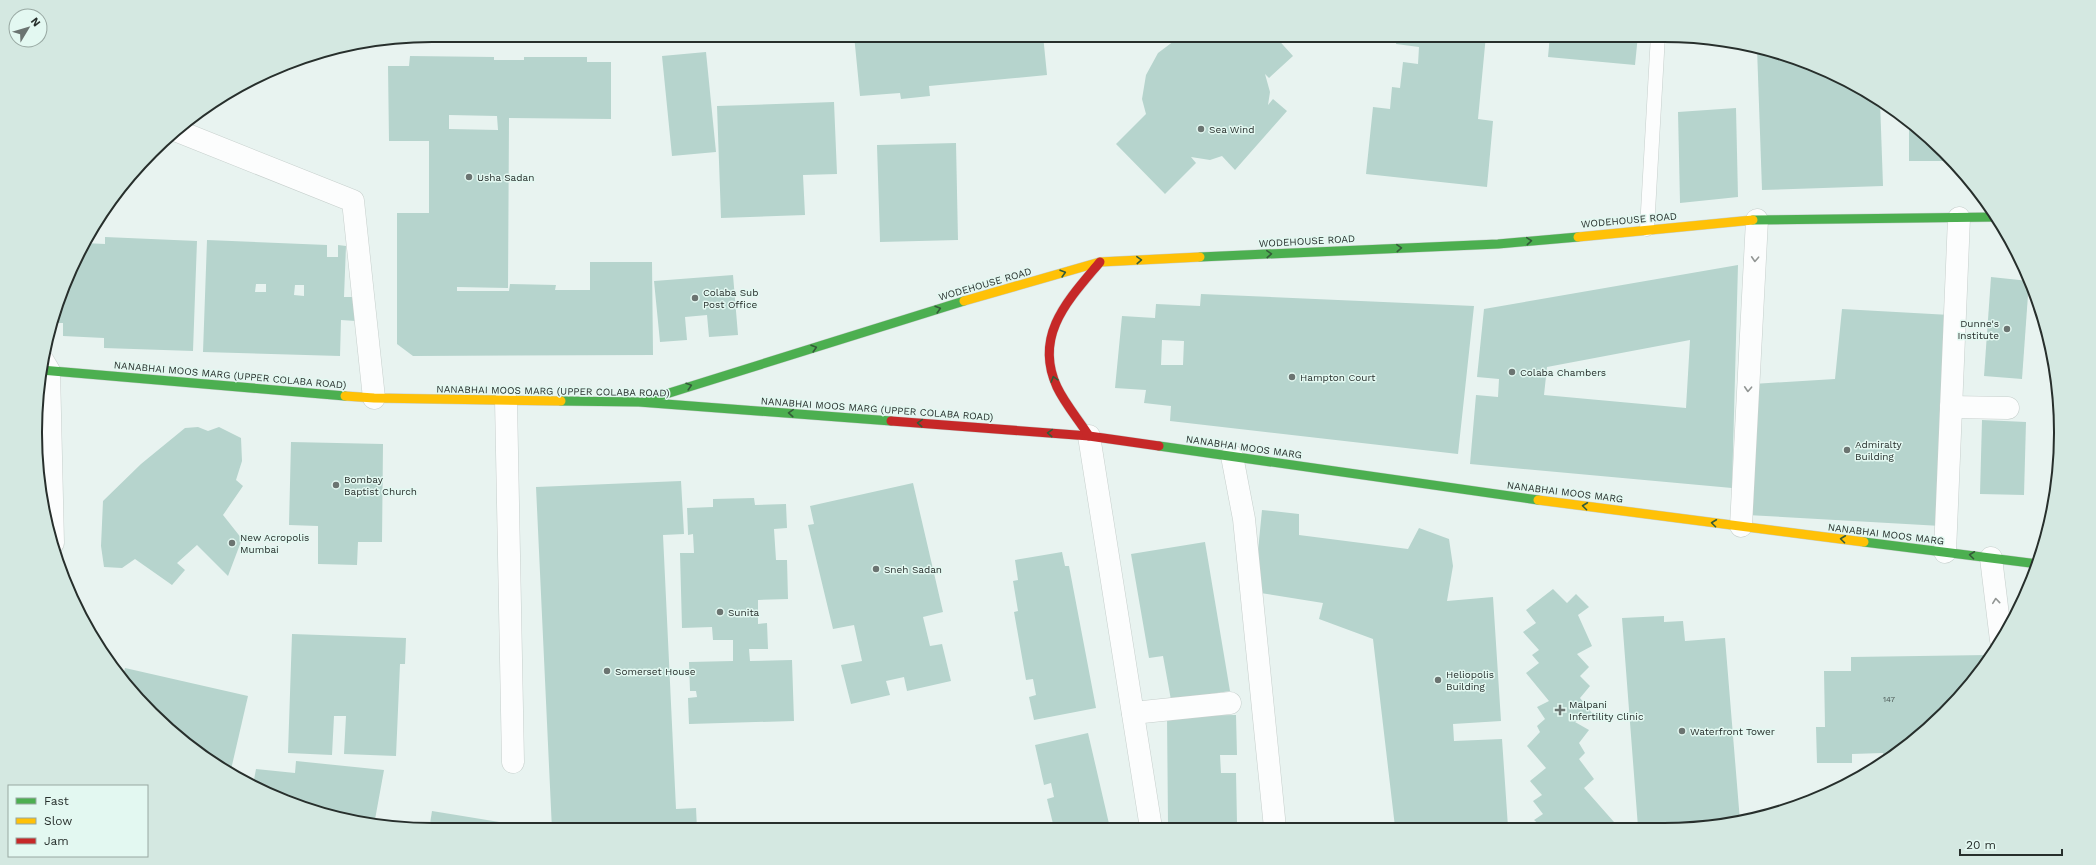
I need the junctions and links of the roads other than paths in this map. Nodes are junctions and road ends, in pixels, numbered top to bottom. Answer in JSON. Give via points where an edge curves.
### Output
{"nodes":[{"id":1,"x":1658,"y":42,"type":"edge"},
{"id":2,"x":183,"y":133,"type":"edge"},
{"id":3,"x":1989,"y":217,"type":"edge"},
{"id":4,"x":1959,"y":218,"type":"junction"},
{"id":5,"x":1757,"y":220,"type":"junction"},
{"id":6,"x":1647,"y":229,"type":"junction"},
{"id":7,"x":1100,"y":262,"type":"junction"},
{"id":8,"x":48,"y":367,"type":"edge"},
{"id":9,"x":45,"y":384,"type":"edge"},
{"id":10,"x":374,"y":398,"type":"junction"},
{"id":11,"x":506,"y":400,"type":"junction"},
{"id":12,"x":639,"y":402,"type":"junction"},
{"id":13,"x":1951,"y":407,"type":"junction"},
{"id":14,"x":2008,"y":408,"type":"dead end"},
{"id":15,"x":1089,"y":436,"type":"junction"},
{"id":16,"x":1232,"y":456,"type":"junction"},
{"id":17,"x":52,"y":517,"type":"edge"},
{"id":18,"x":1740,"y":526,"type":"junction"},
{"id":19,"x":1945,"y":552,"type":"junction"},
{"id":20,"x":1991,"y":558,"type":"junction"},
{"id":21,"x":2031,"y":563,"type":"edge"},
{"id":22,"x":2000,"y":631,"type":"edge"},
{"id":23,"x":1230,"y":703,"type":"dead end"},
{"id":24,"x":1134,"y":713,"type":"junction"},
{"id":25,"x":513,"y":762,"type":"dead end"},
{"id":26,"x":1150,"y":823,"type":"edge"},
{"id":27,"x":1274,"y":823,"type":"edge"}],
"edges":[{"from":1,"to":6,"type":"lane"},
{"from":2,"to":10,"type":"street","via":[[354,201]]},
{"from":3,"to":4,"type":"main road","name":"WODEHOUSE ROAD"},
{"from":4,"to":5,"type":"main road","name":"WODEHOUSE ROAD"},
{"from":4,"to":13,"type":"street"},
{"from":5,"to":6,"type":"main road","name":"WODEHOUSE ROAD"},
{"from":5,"to":18,"type":"street","one_way":true},
{"from":7,"to":6,"type":"main road","name":"WODEHOUSE ROAD","one_way":true,"via":[[1498,244]]},
{"from":12,"to":7,"type":"main road","name":"WODEHOUSE ROAD","one_way":true,"via":[[947,306]]},
{"from":15,"to":7,"type":"main road","one_way":true,"via":[[1057,386],[1050,363],[1048,341],[1057,319]]},
{"from":8,"to":10,"type":"main road","name":"NANABHAI MOOS MARG (UPPER COLABA ROAD)"},
{"from":9,"to":17,"type":"street"},
{"from":10,"to":11,"type":"main road","name":"NANABHAI MOOS MARG (UPPER COLABA ROAD)"},
{"from":11,"to":12,"type":"main road","name":"NANABHAI MOOS MARG (UPPER COLABA ROAD)"},
{"from":11,"to":25,"type":"street"},
{"from":15,"to":12,"type":"main road","name":"NANABHAI MOOS MARG (UPPER COLABA ROAD)","one_way":true},
{"from":13,"to":14,"type":"street"},
{"from":13,"to":19,"type":"street"},
{"from":15,"to":16,"type":"main road","name":"NANABHAI MOOS MARG"},
{"from":15,"to":24,"type":"street"},
{"from":18,"to":16,"type":"main road","name":"NANABHAI MOOS MARG","one_way":true,"via":[[1463,490]]},
{"from":16,"to":27,"type":"street","via":[[1244,519]]},
{"from":19,"to":18,"type":"main road","name":"NANABHAI MOOS MARG","one_way":true},
{"from":20,"to":19,"type":"main road","name":"NANABHAI MOOS MARG","one_way":true},
{"from":20,"to":21,"type":"main road","name":"NANABHAI MOOS MARG"},
{"from":22,"to":20,"type":"street","one_way":true},
{"from":23,"to":24,"type":"street"},
{"from":24,"to":26,"type":"street"}]}
